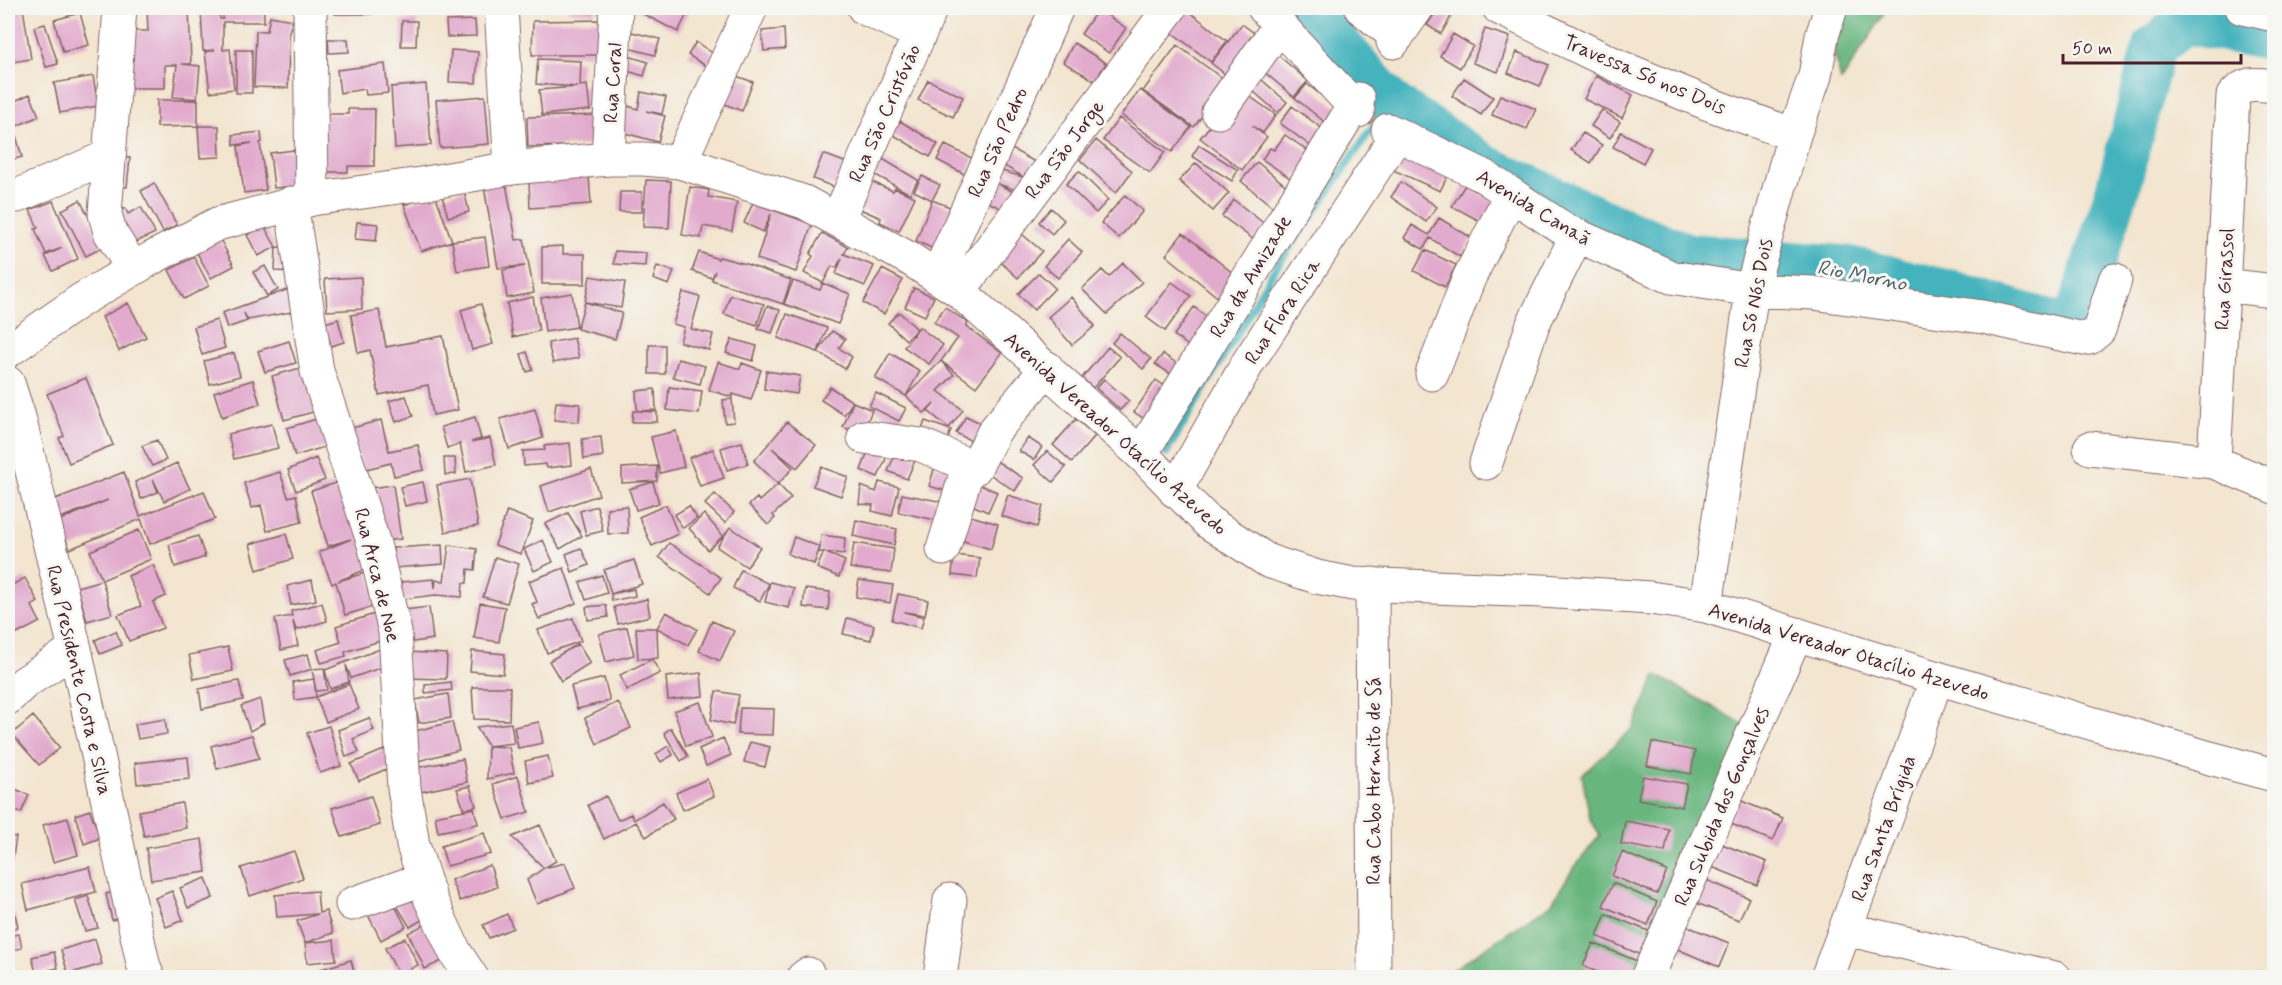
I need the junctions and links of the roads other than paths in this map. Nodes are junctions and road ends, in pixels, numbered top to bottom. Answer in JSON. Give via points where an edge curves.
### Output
{"nodes":[{"id":1,"x":120,"y":8,"type":"edge"},
{"id":2,"x":310,"y":8,"type":"edge"},
{"id":3,"x":501,"y":8,"type":"edge"},
{"id":4,"x":616,"y":8,"type":"edge"},
{"id":5,"x":751,"y":8,"type":"edge"},
{"id":6,"x":864,"y":8,"type":"edge"},
{"id":7,"x":1057,"y":8,"type":"edge"},
{"id":8,"x":1170,"y":8,"type":"edge"},
{"id":9,"x":1361,"y":8,"type":"edge"},
{"id":10,"x":1417,"y":8,"type":"edge"},
{"id":11,"x":1499,"y":8,"type":"edge"},
{"id":12,"x":1831,"y":8,"type":"edge"},
{"id":13,"x":2242,"y":8,"type":"edge"},
{"id":14,"x":2274,"y":15,"type":"edge"},
{"id":15,"x":1272,"y":16,"type":"edge"},
{"id":16,"x":925,"y":21,"type":"edge"},
{"id":17,"x":2274,"y":86,"type":"edge"},
{"id":18,"x":1218,"y":112,"type":"dead end"},
{"id":19,"x":1392,"y":133,"type":"joint"},
{"id":20,"x":1794,"y":135,"type":"junction"},
{"id":21,"x":109,"y":156,"type":"junction"},
{"id":22,"x":608,"y":159,"type":"junction"},
{"id":23,"x":680,"y":162,"type":"junction"},
{"id":24,"x":511,"y":168,"type":"junction"},
{"id":25,"x":1511,"y":194,"type":"junction"},
{"id":26,"x":17,"y":196,"type":"dead end"},
{"id":27,"x":302,"y":201,"type":"junction"},
{"id":28,"x":838,"y":219,"type":"junction"},
{"id":29,"x":1577,"y":235,"type":"junction"},
{"id":30,"x":133,"y":269,"type":"junction"},
{"id":31,"x":2115,"y":280,"type":"dead end"},
{"id":32,"x":948,"y":284,"type":"junction"},
{"id":33,"x":2223,"y":285,"type":"junction"},
{"id":34,"x":1752,"y":287,"type":"junction"},
{"id":35,"x":2274,"y":291,"type":"edge"},
{"id":36,"x":8,"y":351,"type":"edge"},
{"id":37,"x":1047,"y":368,"type":"junction"},
{"id":38,"x":1432,"y":374,"type":"dead end"},
{"id":39,"x":8,"y":383,"type":"edge"},
{"id":40,"x":864,"y":437,"type":"dead end"},
{"id":41,"x":2090,"y":448,"type":"dead end"},
{"id":42,"x":1141,"y":454,"type":"junction"},
{"id":43,"x":2214,"y":462,"type":"junction"},
{"id":44,"x":1486,"y":463,"type":"dead end"},
{"id":45,"x":969,"y":465,"type":"junction"},
{"id":46,"x":2274,"y":487,"type":"edge"},
{"id":47,"x":1175,"y":491,"type":"junction"},
{"id":48,"x":943,"y":549,"type":"dead end"},
{"id":49,"x":1372,"y":584,"type":"junction"},
{"id":50,"x":1706,"y":606,"type":"junction"},
{"id":51,"x":1796,"y":634,"type":"junction"},
{"id":52,"x":75,"y":650,"type":"junction"},
{"id":53,"x":1937,"y":678,"type":"junction"},
{"id":54,"x":8,"y":698,"type":"edge"},
{"id":55,"x":2274,"y":775,"type":"edge"},
{"id":56,"x":423,"y":879,"type":"junction"},
{"id":57,"x":950,"y":900,"type":"dead end"},
{"id":58,"x":352,"y":904,"type":"dead end"},
{"id":59,"x":1846,"y":929,"type":"junction"},
{"id":60,"x":148,"y":978,"type":"edge"},
{"id":61,"x":472,"y":978,"type":"edge"},
{"id":62,"x":940,"y":978,"type":"edge"},
{"id":63,"x":1374,"y":978,"type":"edge"},
{"id":64,"x":1647,"y":978,"type":"edge"},
{"id":65,"x":1827,"y":978,"type":"edge"},
{"id":66,"x":2055,"y":978,"type":"edge"}],
"edges":[{"from":1,"to":21,"type":"street"},
{"from":2,"to":27,"type":"street","name":"Rua Arca de Noe"},
{"from":3,"to":24,"type":"street"},
{"from":4,"to":22,"type":"street","name":"Rua Coral"},
{"from":5,"to":23,"type":"street"},
{"from":6,"to":16,"type":"street"},
{"from":7,"to":32,"type":"street","name":"Rua São Pedro"},
{"from":8,"to":32,"type":"street","name":"Rua São Jorge"},
{"from":9,"to":10,"type":"street","via":[[1395,40]]},
{"from":11,"to":20,"type":"street","name":"Travessa Só nos Dois","via":[[1620,67]]},
{"from":12,"to":20,"type":"street","name":"Rua Só Nós Dois","via":[[1815,76]]},
{"from":13,"to":14,"type":"street"},
{"from":15,"to":18,"type":"street"},
{"from":15,"to":42,"type":"street","name":"Rua da Amizade","via":[[1357,105]]},
{"from":16,"to":28,"type":"street","name":"Rua São Cristóvão"},
{"from":17,"to":33,"type":"street","name":"Rua Girassol","via":[[2251,83],[2233,96]]},
{"from":19,"to":25,"type":"street","name":"Avenida Canaã","via":[[1482,175]]},
{"from":19,"to":47,"type":"street","name":"Rua Flora Rica","via":[[1249,361]]},
{"from":20,"to":34,"type":"street","name":"Rua Só Nós Dois"},
{"from":21,"to":26,"type":"street"},
{"from":21,"to":30,"type":"street","via":[[105,214],[110,232]]},
{"from":22,"to":23,"type":"street","name":"Avenida Vereador Otacílio Azevedo"},
{"from":22,"to":24,"type":"street","name":"Avenida Vereador Otacílio Azevedo"},
{"from":23,"to":28,"type":"street","name":"Avenida Vereador Otacílio Azevedo","via":[[804,202]]},
{"from":24,"to":27,"type":"street","name":"Avenida Vereador Otacílio Azevedo"},
{"from":25,"to":29,"type":"street","name":"Avenida Canaã"},
{"from":25,"to":38,"type":"street","via":[[1469,278]]},
{"from":27,"to":30,"type":"street","name":"Avenida Vereador Otacílio Azevedo","via":[[217,224]]},
{"from":27,"to":56,"type":"street","name":"Rua Arca de Noe","via":[[317,371],[374,544],[395,632],[405,788],[413,845]]},
{"from":28,"to":32,"type":"street","name":"Avenida Vereador Otacílio Azevedo"},
{"from":29,"to":34,"type":"street","name":"Avenida Canaã","via":[[1671,277]]},
{"from":29,"to":44,"type":"street","via":[[1533,324]]},
{"from":30,"to":36,"type":"street","name":"Avenida Vereador Otacílio Azevedo"},
{"from":31,"to":34,"type":"street","name":"Avenida Canaã","via":[[2098,330],[2083,339],[1983,317]]},
{"from":32,"to":37,"type":"street","name":"Avenida Vereador Otacílio Azevedo"},
{"from":33,"to":35,"type":"street"},
{"from":33,"to":43,"type":"street","name":"Rua Girassol"},
{"from":34,"to":50,"type":"street","name":"Rua Só Nós Dois"},
{"from":37,"to":42,"type":"street","name":"Avenida Vereador Otacílio Azevedo"},
{"from":37,"to":45,"type":"street","via":[[995,430],[975,468]]},
{"from":39,"to":52,"type":"street","name":"Rua Presidente Costa e Silva"},
{"from":40,"to":45,"type":"street","via":[[921,445]]},
{"from":41,"to":43,"type":"street"},
{"from":42,"to":47,"type":"street","name":"Avenida Vereador Otacílio Azevedo"},
{"from":43,"to":46,"type":"street"},
{"from":45,"to":48,"type":"street"},
{"from":47,"to":49,"type":"street","name":"Avenida Vereador Otacílio Azevedo","via":[[1208,522],[1268,561],[1317,577]]},
{"from":49,"to":50,"type":"street","name":"Avenida Vereador Otacílio Azevedo","via":[[1650,598]]},
{"from":49,"to":63,"type":"street","name":"Rua Cabo Hermito de Sá"},
{"from":50,"to":51,"type":"street","name":"Avenida Vereador Otacílio Azevedo"},
{"from":51,"to":53,"type":"street","name":"Avenida Vereador Otacílio Azevedo"},
{"from":51,"to":64,"type":"street","name":"Rua Subida dos Gonçalves"},
{"from":52,"to":54,"type":"street"},
{"from":52,"to":60,"type":"street","name":"Rua Presidente Costa e Silva"},
{"from":53,"to":55,"type":"street","name":"Avenida Vereador Otacílio Azevedo"},
{"from":53,"to":59,"type":"street","name":"Rua Santa Brígida"},
{"from":56,"to":58,"type":"street"},
{"from":56,"to":61,"type":"street","name":"Rua Arca de Noe","via":[[455,952]]},
{"from":57,"to":62,"type":"street"},
{"from":59,"to":65,"type":"street","name":"Rua Santa Brígida"},
{"from":59,"to":66,"type":"street"}]}
